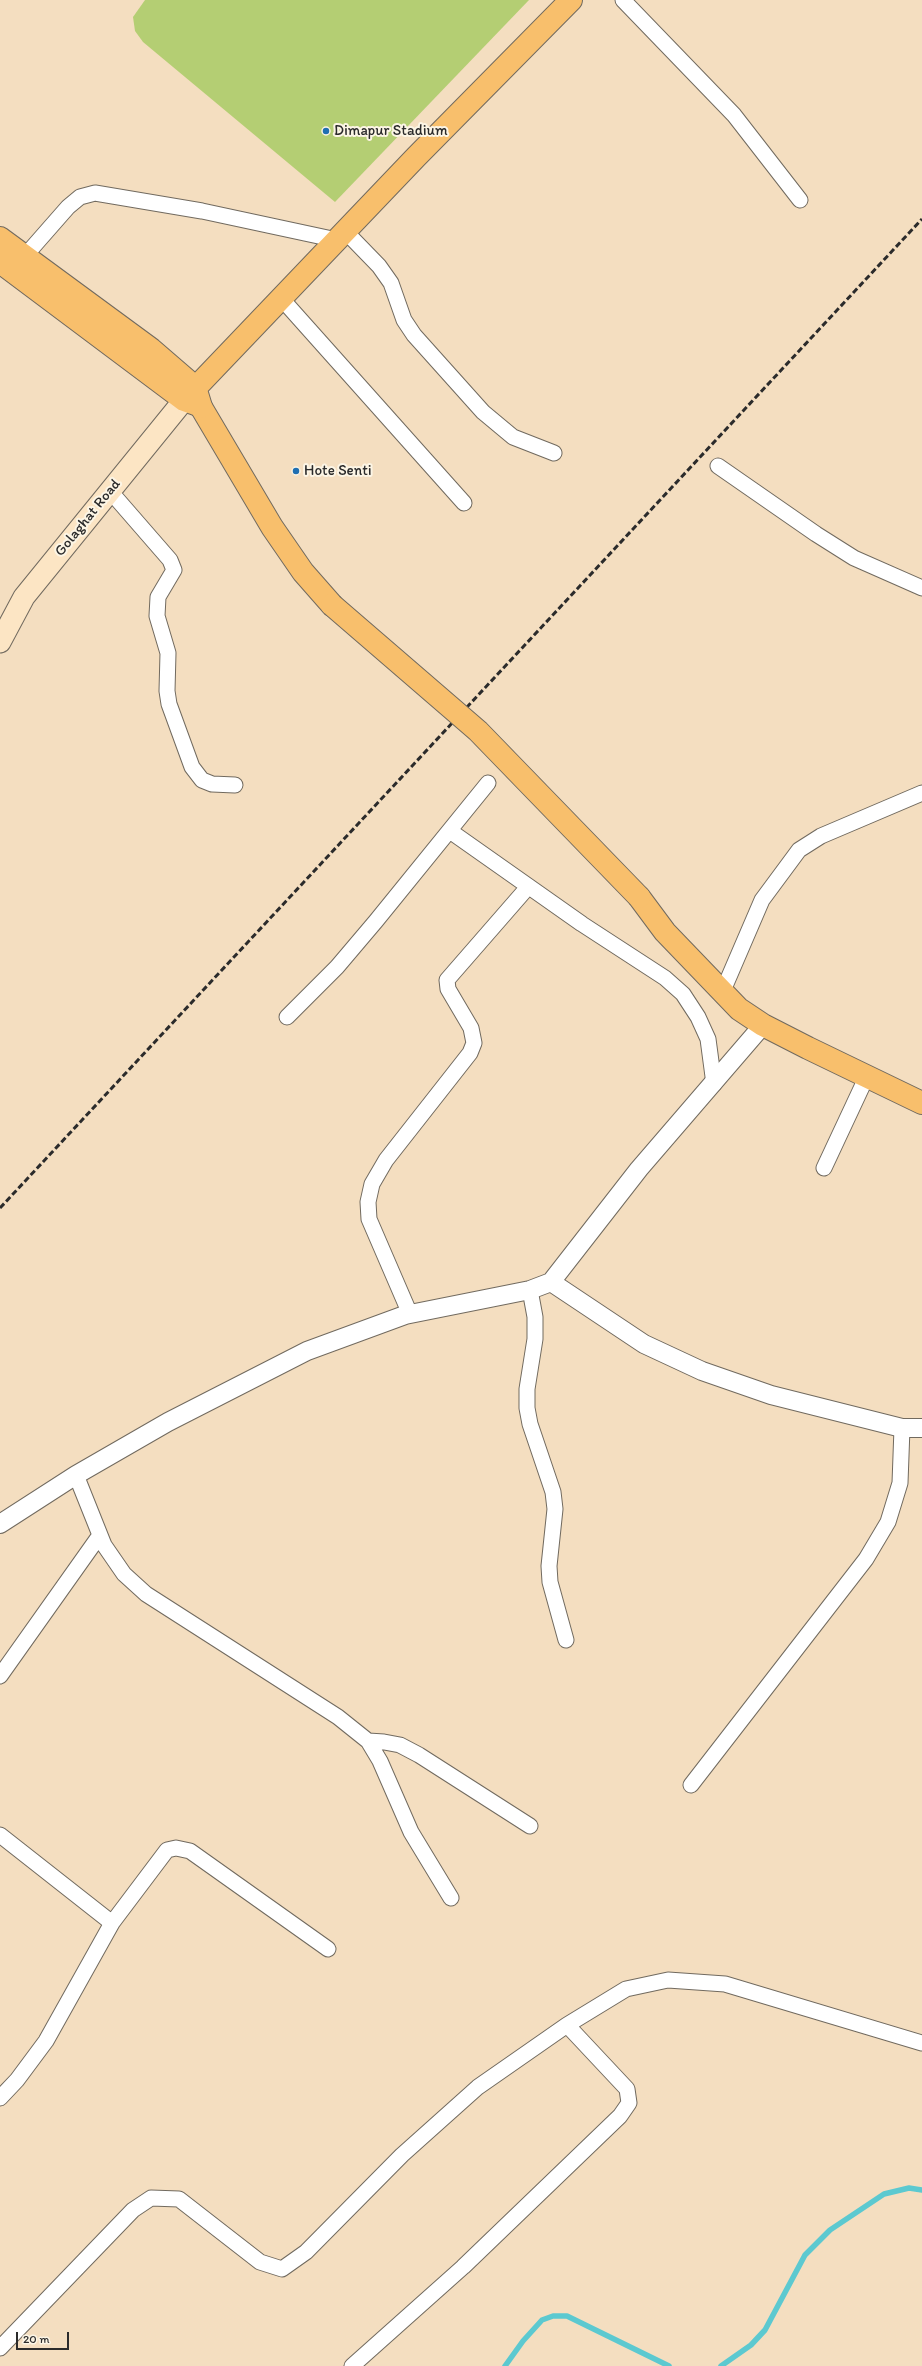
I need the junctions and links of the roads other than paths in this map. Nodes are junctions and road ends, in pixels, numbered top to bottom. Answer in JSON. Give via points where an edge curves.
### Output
{"nodes":[{"id":1,"x":571,"y":0,"type":"edge"},
{"id":2,"x":623,"y":0,"type":"edge"},
{"id":3,"x":800,"y":200,"type":"dead end"},
{"id":4,"x":341,"y":236,"type":"junction"},
{"id":5,"x":0,"y":238,"type":"edge"},
{"id":6,"x":25,"y":256,"type":"junction"},
{"id":7,"x":0,"y":262,"type":"edge"},
{"id":8,"x":281,"y":298,"type":"junction"},
{"id":9,"x":194,"y":398,"type":"junction"},
{"id":10,"x":554,"y":453,"type":"dead end"},
{"id":11,"x":718,"y":466,"type":"dead end"},
{"id":12,"x":110,"y":491,"type":"junction"},
{"id":13,"x":464,"y":502,"type":"dead end"},
{"id":14,"x":922,"y":588,"type":"edge"},
{"id":15,"x":0,"y":642,"type":"edge"},
{"id":16,"x":488,"y":783,"type":"dead end"},
{"id":17,"x":235,"y":785,"type":"dead end"},
{"id":18,"x":922,"y":793,"type":"edge"},
{"id":19,"x":450,"y":831,"type":"junction"},
{"id":20,"x":528,"y":886,"type":"junction"},
{"id":21,"x":722,"y":993,"type":"junction"},
{"id":22,"x":287,"y":1017,"type":"dead end"},
{"id":23,"x":763,"y":1025,"type":"junction"},
{"id":24,"x":867,"y":1076,"type":"junction"},
{"id":25,"x":714,"y":1084,"type":"junction"},
{"id":26,"x":922,"y":1103,"type":"edge"},
{"id":27,"x":824,"y":1168,"type":"dead end"},
{"id":28,"x":551,"y":1282,"type":"junction"},
{"id":29,"x":530,"y":1290,"type":"junction"},
{"id":30,"x":410,"y":1314,"type":"junction"},
{"id":31,"x":902,"y":1428,"type":"junction"},
{"id":32,"x":922,"y":1428,"type":"edge"},
{"id":33,"x":76,"y":1475,"type":"junction"},
{"id":34,"x":0,"y":1524,"type":"edge"},
{"id":35,"x":100,"y":1534,"type":"junction"},
{"id":36,"x":566,"y":1640,"type":"dead end"},
{"id":37,"x":0,"y":1676,"type":"edge"},
{"id":38,"x":368,"y":1742,"type":"junction"},
{"id":39,"x":691,"y":1785,"type":"dead end"},
{"id":40,"x":530,"y":1826,"type":"dead end"},
{"id":41,"x":0,"y":1835,"type":"edge"},
{"id":42,"x":451,"y":1898,"type":"dead end"},
{"id":43,"x":112,"y":1923,"type":"junction"},
{"id":44,"x":328,"y":1949,"type":"dead end"},
{"id":45,"x":567,"y":2026,"type":"junction"},
{"id":46,"x":922,"y":2044,"type":"edge"},
{"id":47,"x":0,"y":2098,"type":"edge"},
{"id":48,"x":0,"y":2348,"type":"edge"},
{"id":49,"x":352,"y":2366,"type":"edge"}],
"edges":[{"from":1,"to":4,"type":"main road"},
{"from":2,"to":3,"type":"street","via":[[734,115]]},
{"from":4,"to":6,"type":"street","via":[[94,193],[80,197],[68,207]]},
{"from":4,"to":8,"type":"main road"},
{"from":4,"to":10,"type":"street","via":[[379,266],[391,283],[404,320],[414,335],[483,412],[513,437]]},
{"from":5,"to":6,"type":"main road"},
{"from":6,"to":9,"type":"main road","via":[[151,348]]},
{"from":7,"to":9,"type":"main road"},
{"from":8,"to":9,"type":"main road"},
{"from":8,"to":13,"type":"street"},
{"from":9,"to":12,"type":"main road","name":"Golaghat Road"},
{"from":9,"to":21,"type":"main road","bridge":true,"via":[[272,526],[303,572],[332,605],[478,732],[639,897],[666,932]]},
{"from":11,"to":14,"type":"street","via":[[854,558]]},
{"from":12,"to":15,"type":"main road","name":"Golaghat Road","via":[[24,597]]},
{"from":12,"to":17,"type":"street","via":[[170,560],[174,570],[158,597],[157,616],[168,653],[169,704],[192,767],[202,780],[212,784]]},
{"from":16,"to":19,"type":"street"},
{"from":18,"to":21,"type":"street","via":[[835,829],[799,850],[762,900]]},
{"from":19,"to":20,"type":"street"},
{"from":19,"to":22,"type":"street","via":[[342,961]]},
{"from":20,"to":25,"type":"street","via":[[665,978],[683,994],[708,1039]]},
{"from":20,"to":30,"type":"street","via":[[451,974],[448,989],[472,1028],[474,1043],[470,1053],[386,1160],[372,1184],[368,1202],[369,1219]]},
{"from":21,"to":23,"type":"main road","via":[[739,1009]]},
{"from":23,"to":24,"type":"main road"},
{"from":23,"to":25,"type":"street"},
{"from":24,"to":26,"type":"main road"},
{"from":24,"to":27,"type":"street"},
{"from":25,"to":28,"type":"street","via":[[639,1169]]},
{"from":28,"to":29,"type":"street"},
{"from":28,"to":31,"type":"street","via":[[644,1344],[702,1371],[771,1395]]},
{"from":29,"to":30,"type":"street"},
{"from":29,"to":36,"type":"street","via":[[535,1317],[535,1339],[527,1389],[527,1408],[553,1492],[555,1510],[549,1566],[550,1582]]},
{"from":30,"to":33,"type":"street","via":[[307,1350],[182,1415]]},
{"from":31,"to":32,"type":"street"},
{"from":31,"to":39,"type":"street","via":[[900,1482],[888,1522],[866,1559]]},
{"from":33,"to":34,"type":"street"},
{"from":33,"to":35,"type":"street"},
{"from":35,"to":37,"type":"street"},
{"from":35,"to":38,"type":"street","via":[[104,1545],[124,1574],[146,1594],[338,1717]]},
{"from":38,"to":40,"type":"street","via":[[400,1745]]},
{"from":38,"to":42,"type":"street","via":[[380,1761],[411,1832]]},
{"from":41,"to":43,"type":"street"},
{"from":43,"to":44,"type":"street","via":[[167,1850],[176,1848],[190,1852]]},
{"from":43,"to":47,"type":"street","via":[[46,2041]]},
{"from":45,"to":46,"type":"street","via":[[626,1989],[668,1980],[725,1984]]},
{"from":45,"to":48,"type":"street","via":[[478,2087],[402,2155],[306,2252],[282,2269],[260,2262],[179,2199],[151,2198],[133,2210]]},
{"from":45,"to":49,"type":"street","via":[[627,2088],[629,2103],[620,2116],[463,2267]]}]}
